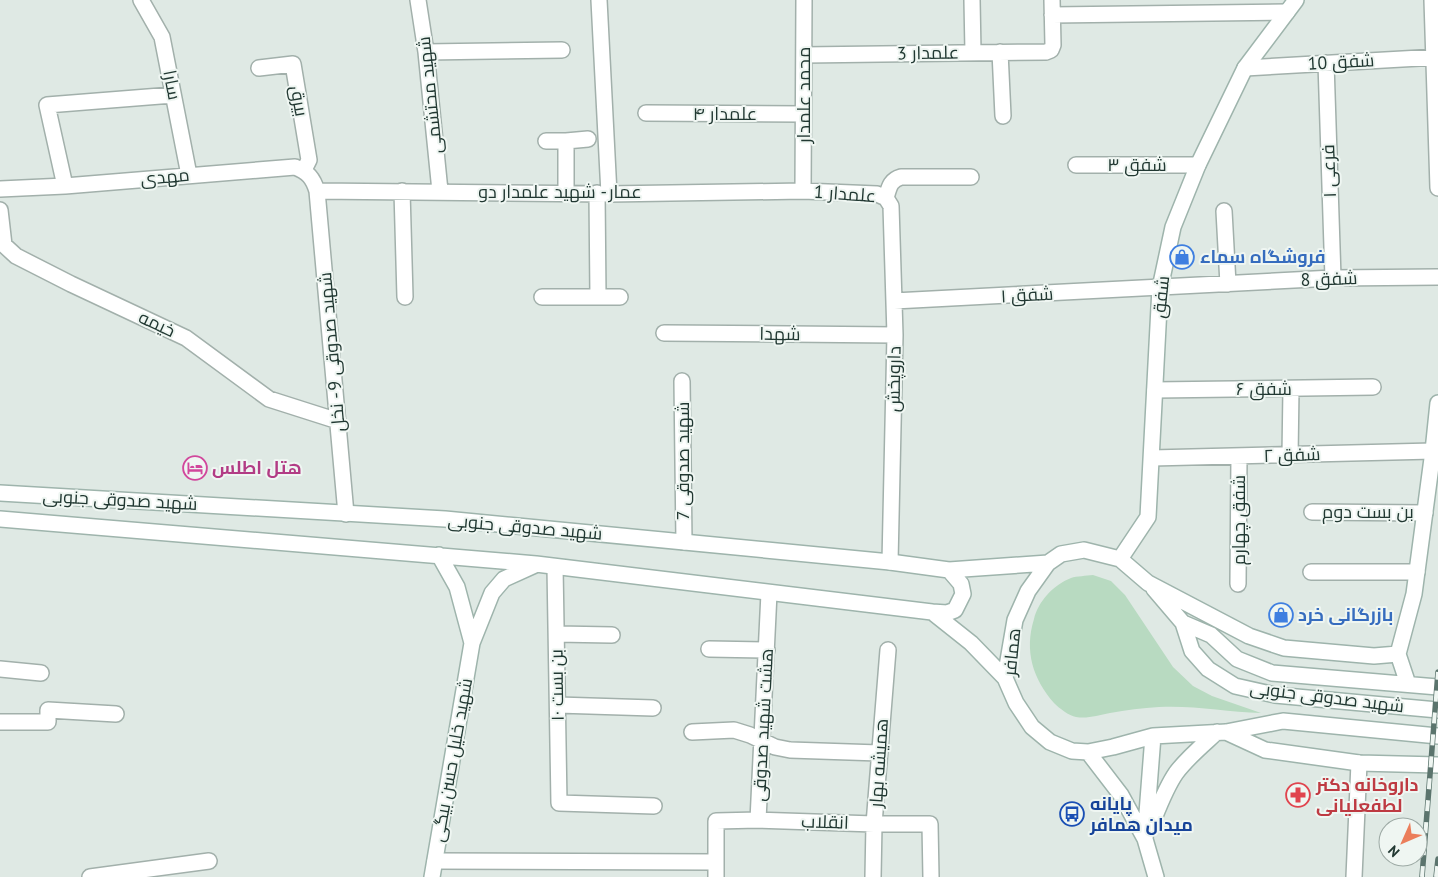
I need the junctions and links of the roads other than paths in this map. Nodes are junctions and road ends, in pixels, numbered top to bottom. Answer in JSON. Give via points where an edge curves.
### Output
{"nodes":[{"id":1,"x":141,"y":0,"type":"edge"},
{"id":2,"x":418,"y":0,"type":"edge"},
{"id":3,"x":599,"y":0,"type":"edge"},
{"id":4,"x":804,"y":0,"type":"edge"},
{"id":5,"x":972,"y":0,"type":"edge"},
{"id":6,"x":1432,"y":0,"type":"edge"},
{"id":7,"x":1292,"y":6,"type":"edge"},
{"id":8,"x":1052,"y":8,"type":"edge"},
{"id":9,"x":562,"y":50,"type":"dead end"},
{"id":10,"x":426,"y":52,"type":"junction"},
{"id":11,"x":973,"y":52,"type":"junction"},
{"id":12,"x":1000,"y":52,"type":"junction"},
{"id":13,"x":804,"y":55,"type":"junction"},
{"id":14,"x":1436,"y":57,"type":"edge"},
{"id":15,"x":1326,"y":63,"type":"junction"},
{"id":16,"x":259,"y":68,"type":"dead end"},
{"id":17,"x":1245,"y":68,"type":"junction"},
{"id":18,"x":173,"y":95,"type":"junction"},
{"id":19,"x":646,"y":113,"type":"dead end"},
{"id":20,"x":803,"y":114,"type":"junction"},
{"id":21,"x":1003,"y":116,"type":"dead end"},
{"id":22,"x":588,"y":139,"type":"dead end"},
{"id":23,"x":566,"y":140,"type":"junction"},
{"id":24,"x":546,"y":141,"type":"dead end"},
{"id":25,"x":1076,"y":165,"type":"dead end"},
{"id":26,"x":1198,"y":166,"type":"junction"},
{"id":27,"x":304,"y":170,"type":"junction"},
{"id":28,"x":188,"y":175,"type":"junction"},
{"id":29,"x":972,"y":177,"type":"dead end"},
{"id":30,"x":65,"y":186,"type":"junction"},
{"id":31,"x":1438,"y":188,"type":"edge"},
{"id":32,"x":0,"y":189,"type":"edge"},
{"id":33,"x":317,"y":191,"type":"junction"},
{"id":34,"x":402,"y":191,"type":"junction"},
{"id":35,"x":440,"y":191,"type":"junction"},
{"id":36,"x":803,"y":191,"type":"junction"},
{"id":37,"x":566,"y":192,"type":"junction"},
{"id":38,"x":603,"y":193,"type":"junction"},
{"id":39,"x":886,"y":198,"type":"junction"},
{"id":40,"x":0,"y":210,"type":"edge"},
{"id":41,"x":1224,"y":212,"type":"dead end"},
{"id":42,"x":1333,"y":278,"type":"junction"},
{"id":43,"x":1438,"y":278,"type":"edge"},
{"id":44,"x":1228,"y":284,"type":"junction"},
{"id":45,"x":1160,"y":288,"type":"junction"},
{"id":46,"x":405,"y":297,"type":"dead end"},
{"id":47,"x":542,"y":297,"type":"dead end"},
{"id":48,"x":598,"y":297,"type":"junction"},
{"id":49,"x":620,"y":297,"type":"dead end"},
{"id":50,"x":894,"y":301,"type":"junction"},
{"id":51,"x":664,"y":333,"type":"dead end"},
{"id":52,"x":895,"y":336,"type":"junction"},
{"id":53,"x":682,"y":381,"type":"dead end"},
{"id":54,"x":1373,"y":387,"type":"dead end"},
{"id":55,"x":1291,"y":389,"type":"junction"},
{"id":56,"x":1155,"y":390,"type":"junction"},
{"id":57,"x":1438,"y":403,"type":"edge"},
{"id":58,"x":338,"y":421,"type":"junction"},
{"id":59,"x":1433,"y":451,"type":"junction"},
{"id":60,"x":1290,"y":456,"type":"junction"},
{"id":61,"x":1239,"y":457,"type":"junction"},
{"id":62,"x":1152,"y":458,"type":"junction"},
{"id":63,"x":0,"y":493,"type":"edge"},
{"id":64,"x":1312,"y":512,"type":"dead end"},
{"id":65,"x":1425,"y":512,"type":"junction"},
{"id":66,"x":346,"y":514,"type":"junction"},
{"id":67,"x":0,"y":519,"type":"edge"},
{"id":68,"x":684,"y":542,"type":"junction"},
{"id":69,"x":439,"y":555,"type":"junction"},
{"id":70,"x":1120,"y":559,"type":"junction"},
{"id":71,"x":890,"y":562,"type":"junction"},
{"id":72,"x":1048,"y":563,"type":"junction"},
{"id":73,"x":536,"y":564,"type":"junction"},
{"id":74,"x":555,"y":567,"type":"junction"},
{"id":75,"x":949,"y":570,"type":"junction"},
{"id":76,"x":1311,"y":572,"type":"dead end"},
{"id":77,"x":1417,"y":572,"type":"junction"},
{"id":78,"x":1148,"y":582,"type":"junction"},
{"id":79,"x":1238,"y":584,"type":"dead end"},
{"id":80,"x":769,"y":593,"type":"junction"},
{"id":81,"x":932,"y":612,"type":"junction"},
{"id":82,"x":1183,"y":623,"type":"junction"},
{"id":83,"x":557,"y":634,"type":"junction"},
{"id":84,"x":612,"y":634,"type":"dead end"},
{"id":85,"x":472,"y":643,"type":"junction"},
{"id":86,"x":709,"y":649,"type":"dead end"},
{"id":87,"x":767,"y":650,"type":"junction"},
{"id":88,"x":888,"y":650,"type":"dead end"},
{"id":89,"x":1398,"y":654,"type":"junction"},
{"id":90,"x":0,"y":669,"type":"edge"},
{"id":91,"x":41,"y":673,"type":"dead end"},
{"id":92,"x":1005,"y":678,"type":"junction"},
{"id":93,"x":1408,"y":684,"type":"junction"},
{"id":94,"x":1438,"y":687,"type":"edge"},
{"id":95,"x":558,"y":706,"type":"junction"},
{"id":96,"x":653,"y":708,"type":"dead end"},
{"id":97,"x":1438,"y":710,"type":"edge"},
{"id":98,"x":116,"y":714,"type":"dead end"},
{"id":99,"x":0,"y":722,"type":"edge"},
{"id":100,"x":692,"y":732,"type":"dead end"},
{"id":101,"x":1222,"y":732,"type":"junction"},
{"id":102,"x":1153,"y":736,"type":"junction"},
{"id":103,"x":1438,"y":736,"type":"edge"},
{"id":104,"x":762,"y":742,"type":"junction"},
{"id":105,"x":1088,"y":752,"type":"junction"},
{"id":106,"x":879,"y":753,"type":"junction"},
{"id":107,"x":1359,"y":763,"type":"junction"},
{"id":108,"x":1438,"y":765,"type":"edge"},
{"id":109,"x":654,"y":806,"type":"dead end"},
{"id":110,"x":758,"y":820,"type":"junction"},
{"id":111,"x":874,"y":824,"type":"junction"},
{"id":112,"x":1145,"y":839,"type":"junction"},
{"id":113,"x":209,"y":861,"type":"dead end"},
{"id":114,"x":435,"y":861,"type":"junction"},
{"id":115,"x":716,"y":870,"type":"edge"},
{"id":116,"x":90,"y":877,"type":"edge"},
{"id":117,"x":432,"y":877,"type":"edge"},
{"id":118,"x":873,"y":877,"type":"edge"},
{"id":119,"x":931,"y":877,"type":"edge"},
{"id":120,"x":1156,"y":877,"type":"edge"},
{"id":121,"x":1354,"y":877,"type":"edge"}],
"edges":[{"from":1,"to":18,"type":"street","name":"سارا","via":[[162,37]]},
{"from":2,"to":10,"type":"street","name":"شهید محتشمی"},
{"from":3,"to":38,"type":"street"},
{"from":4,"to":13,"type":"street","name":"محمد علمدار"},
{"from":5,"to":11,"type":"street"},
{"from":6,"to":14,"type":"street"},
{"from":7,"to":8,"type":"street"},
{"from":7,"to":17,"type":"street","name":"شفق"},
{"from":8,"to":12,"type":"street","name":"علمدار 3","via":[[1051,50]]},
{"from":9,"to":10,"type":"street"},
{"from":10,"to":35,"type":"street","name":"شهید محتشمی"},
{"from":11,"to":12,"type":"street","name":"علمدار 3"},
{"from":11,"to":13,"type":"street","name":"علمدار 3"},
{"from":12,"to":21,"type":"street"},
{"from":13,"to":20,"type":"street","name":"محمد علمدار"},
{"from":14,"to":15,"type":"street","name":"شفق 10"},
{"from":14,"to":31,"type":"street"},
{"from":15,"to":17,"type":"street","name":"شفق 10"},
{"from":15,"to":42,"type":"street","name":"فرعی ۱"},
{"from":16,"to":27,"type":"street","name":"بیرق","via":[[292,64],[309,160]]},
{"from":17,"to":26,"type":"street","name":"شفق"},
{"from":18,"to":28,"type":"street","name":"سارا"},
{"from":18,"to":30,"type":"street","via":[[47,105]]},
{"from":19,"to":20,"type":"street","name":"علمدار ۴"},
{"from":20,"to":36,"type":"street","name":"محمد علمدار"},
{"from":22,"to":23,"type":"street"},
{"from":23,"to":24,"type":"street"},
{"from":23,"to":37,"type":"street"},
{"from":25,"to":26,"type":"street","name":"شفق ۳"},
{"from":26,"to":45,"type":"street","name":"شفق","via":[[1173,227]]},
{"from":27,"to":28,"type":"street","name":"مهدی","via":[[295,167]]},
{"from":27,"to":33,"type":"street","via":[[313,179]]},
{"from":28,"to":30,"type":"street","name":"مهدی"},
{"from":29,"to":39,"type":"street","via":[[901,177],[891,183]]},
{"from":30,"to":32,"type":"street","name":"مهدی"},
{"from":33,"to":34,"type":"street","name":"عمار - شهید علمدار دو"},
{"from":33,"to":58,"type":"street","name":"شهید صدوقی 9 - نخل"},
{"from":34,"to":35,"type":"street","name":"عمار - شهید علمدار دو"},
{"from":34,"to":46,"type":"street"},
{"from":35,"to":37,"type":"street","name":"عمار - شهید علمدار دو"},
{"from":36,"to":38,"type":"street","name":"عمار - شهید علمدار دو"},
{"from":36,"to":39,"type":"street","name":"علمدار 1","via":[[876,194]]},
{"from":37,"to":38,"type":"street","name":"عمار - شهید علمدار دو"},
{"from":38,"to":48,"type":"street"},
{"from":39,"to":50,"type":"street","name":"داروپخش","via":[[891,206]]},
{"from":40,"to":58,"type":"street","name":"خیمه","via":[[4,245],[16,256],[186,338],[269,399]]},
{"from":41,"to":44,"type":"street"},
{"from":42,"to":43,"type":"street","name":"شفق 8"},
{"from":42,"to":44,"type":"street","name":"شفق 8"},
{"from":44,"to":45,"type":"street","name":"شفق 8"},
{"from":45,"to":50,"type":"street","name":"شفق ۱"},
{"from":45,"to":56,"type":"street","name":"شفق"},
{"from":47,"to":48,"type":"street"},
{"from":48,"to":49,"type":"street"},
{"from":50,"to":52,"type":"street","name":"داروپخش"},
{"from":51,"to":52,"type":"street","name":"شهدا"},
{"from":52,"to":71,"type":"street","name":"داروپخش"},
{"from":53,"to":68,"type":"street","name":"شهید صدوقی 7"},
{"from":54,"to":55,"type":"street","name":"شفق ۶"},
{"from":55,"to":56,"type":"street","name":"شفق ۶"},
{"from":55,"to":60,"type":"street"},
{"from":56,"to":62,"type":"street","name":"شفق"},
{"from":57,"to":59,"type":"street"},
{"from":58,"to":66,"type":"street","name":"شهید صدوقی 9 - نخل"},
{"from":59,"to":60,"type":"street","name":"شفق ۲"},
{"from":59,"to":65,"type":"street"},
{"from":60,"to":61,"type":"street","name":"شفق ۲"},
{"from":61,"to":62,"type":"street","name":"شفق ۲"},
{"from":61,"to":79,"type":"street","name":"شفق چهارم"},
{"from":62,"to":70,"type":"street","name":"شفق","via":[[1148,517]]},
{"from":63,"to":66,"type":"street","name":"شهید صدوقی جنوبی"},
{"from":64,"to":65,"type":"street","name":"بن بست دوم"},
{"from":65,"to":77,"type":"street"},
{"from":66,"to":68,"type":"street","name":"شهید صدوقی جنوبی","via":[[445,519]]},
{"from":67,"to":69,"type":"street","name":"شهید صدوقی جنوبی"},
{"from":68,"to":71,"type":"street","name":"شهید صدوقی جنوبی"},
{"from":69,"to":73,"type":"street","name":"شهید صدوقی جنوبی"},
{"from":69,"to":85,"type":"street","via":[[458,587]]},
{"from":70,"to":72,"type":"street","name":"همافر","via":[[1084,550],[1061,554]]},
{"from":70,"to":78,"type":"street","name":"همافر"},
{"from":71,"to":75,"type":"street","name":"شهید صدوقی جنوبی"},
{"from":72,"to":75,"type":"street","name":"شهید صدوقی جنوبی"},
{"from":72,"to":92,"type":"street","name":"همافر","via":[[1028,591],[1015,620]]},
{"from":73,"to":74,"type":"street","name":"شهید صدوقی جنوبی"},
{"from":73,"to":85,"type":"street","via":[[504,579],[492,594]]},
{"from":74,"to":80,"type":"street","name":"شهید صدوقی جنوبی"},
{"from":74,"to":83,"type":"street","name":"بن بست ۱۰"},
{"from":75,"to":81,"type":"street","name":"شهید صدوقی جنوبی","via":[[961,584],[963,594],[955,610]]},
{"from":76,"to":77,"type":"street"},
{"from":77,"to":89,"type":"street"},
{"from":78,"to":82,"type":"street","name":"شهید صدوقی جنوبی"},
{"from":78,"to":89,"type":"street","via":[[1249,636],[1284,648],[1374,656]]},
{"from":80,"to":81,"type":"street","name":"شهید صدوقی جنوبی"},
{"from":80,"to":87,"type":"street","name":"هشت شهید صدوقی"},
{"from":81,"to":92,"type":"street","via":[[971,643]]},
{"from":82,"to":93,"type":"street","via":[[1211,635],[1237,659],[1272,673]]},
{"from":82,"to":97,"type":"street","name":"شهید صدوقی جنوبی","via":[[1192,651],[1208,668],[1235,686],[1275,694]]},
{"from":83,"to":84,"type":"street"},
{"from":83,"to":95,"type":"street","name":"بن بست ۱۰"},
{"from":85,"to":114,"type":"street","name":"شهید خلیل حسن بیگی"},
{"from":86,"to":87,"type":"street"},
{"from":87,"to":104,"type":"street","name":"هشت شهید صدوقی"},
{"from":88,"to":106,"type":"street","name":"همیشه بهار"},
{"from":89,"to":93,"type":"street"},
{"from":90,"to":91,"type":"street"},
{"from":92,"to":105,"type":"street","name":"همافر","via":[[1032,727],[1050,742],[1072,752]]},
{"from":93,"to":94,"type":"street"},
{"from":95,"to":96,"type":"street"},
{"from":95,"to":109,"type":"street","name":"بن بست ۱۰","via":[[560,804]]},
{"from":98,"to":99,"type":"street","via":[[48,710],[48,722]]},
{"from":100,"to":104,"type":"street","via":[[734,730]]},
{"from":101,"to":102,"type":"street","name":"شهید صدوقی جنوبی"},
{"from":101,"to":103,"type":"street","name":"شهید صدوقی جنوبی","via":[[1283,721]]},
{"from":101,"to":107,"type":"street","via":[[1265,750]]},
{"from":101,"to":112,"type":"street","via":[[1198,749],[1176,774]]},
{"from":102,"to":105,"type":"street","name":"همافر"},
{"from":102,"to":112,"type":"street"},
{"from":104,"to":106,"type":"street","via":[[790,750]]},
{"from":104,"to":110,"type":"street","name":"هشت شهید صدوقی"},
{"from":105,"to":112,"type":"street","via":[[1121,795]]},
{"from":106,"to":111,"type":"street","name":"همیشه بهار"},
{"from":107,"to":108,"type":"street"},
{"from":107,"to":121,"type":"street"},
{"from":110,"to":111,"type":"street","name":"انقلاب"},
{"from":110,"to":115,"type":"street","name":"هشت شهید صدوقی","via":[[716,821]]},
{"from":111,"to":118,"type":"street","name":"همیشه بهار"},
{"from":111,"to":119,"type":"street","name":"انقلاب","via":[[930,824]]},
{"from":112,"to":120,"type":"street"},
{"from":113,"to":116,"type":"street"},
{"from":114,"to":115,"type":"street"},
{"from":114,"to":117,"type":"street","name":"شهید خلیل حسن بیگی"}]}
